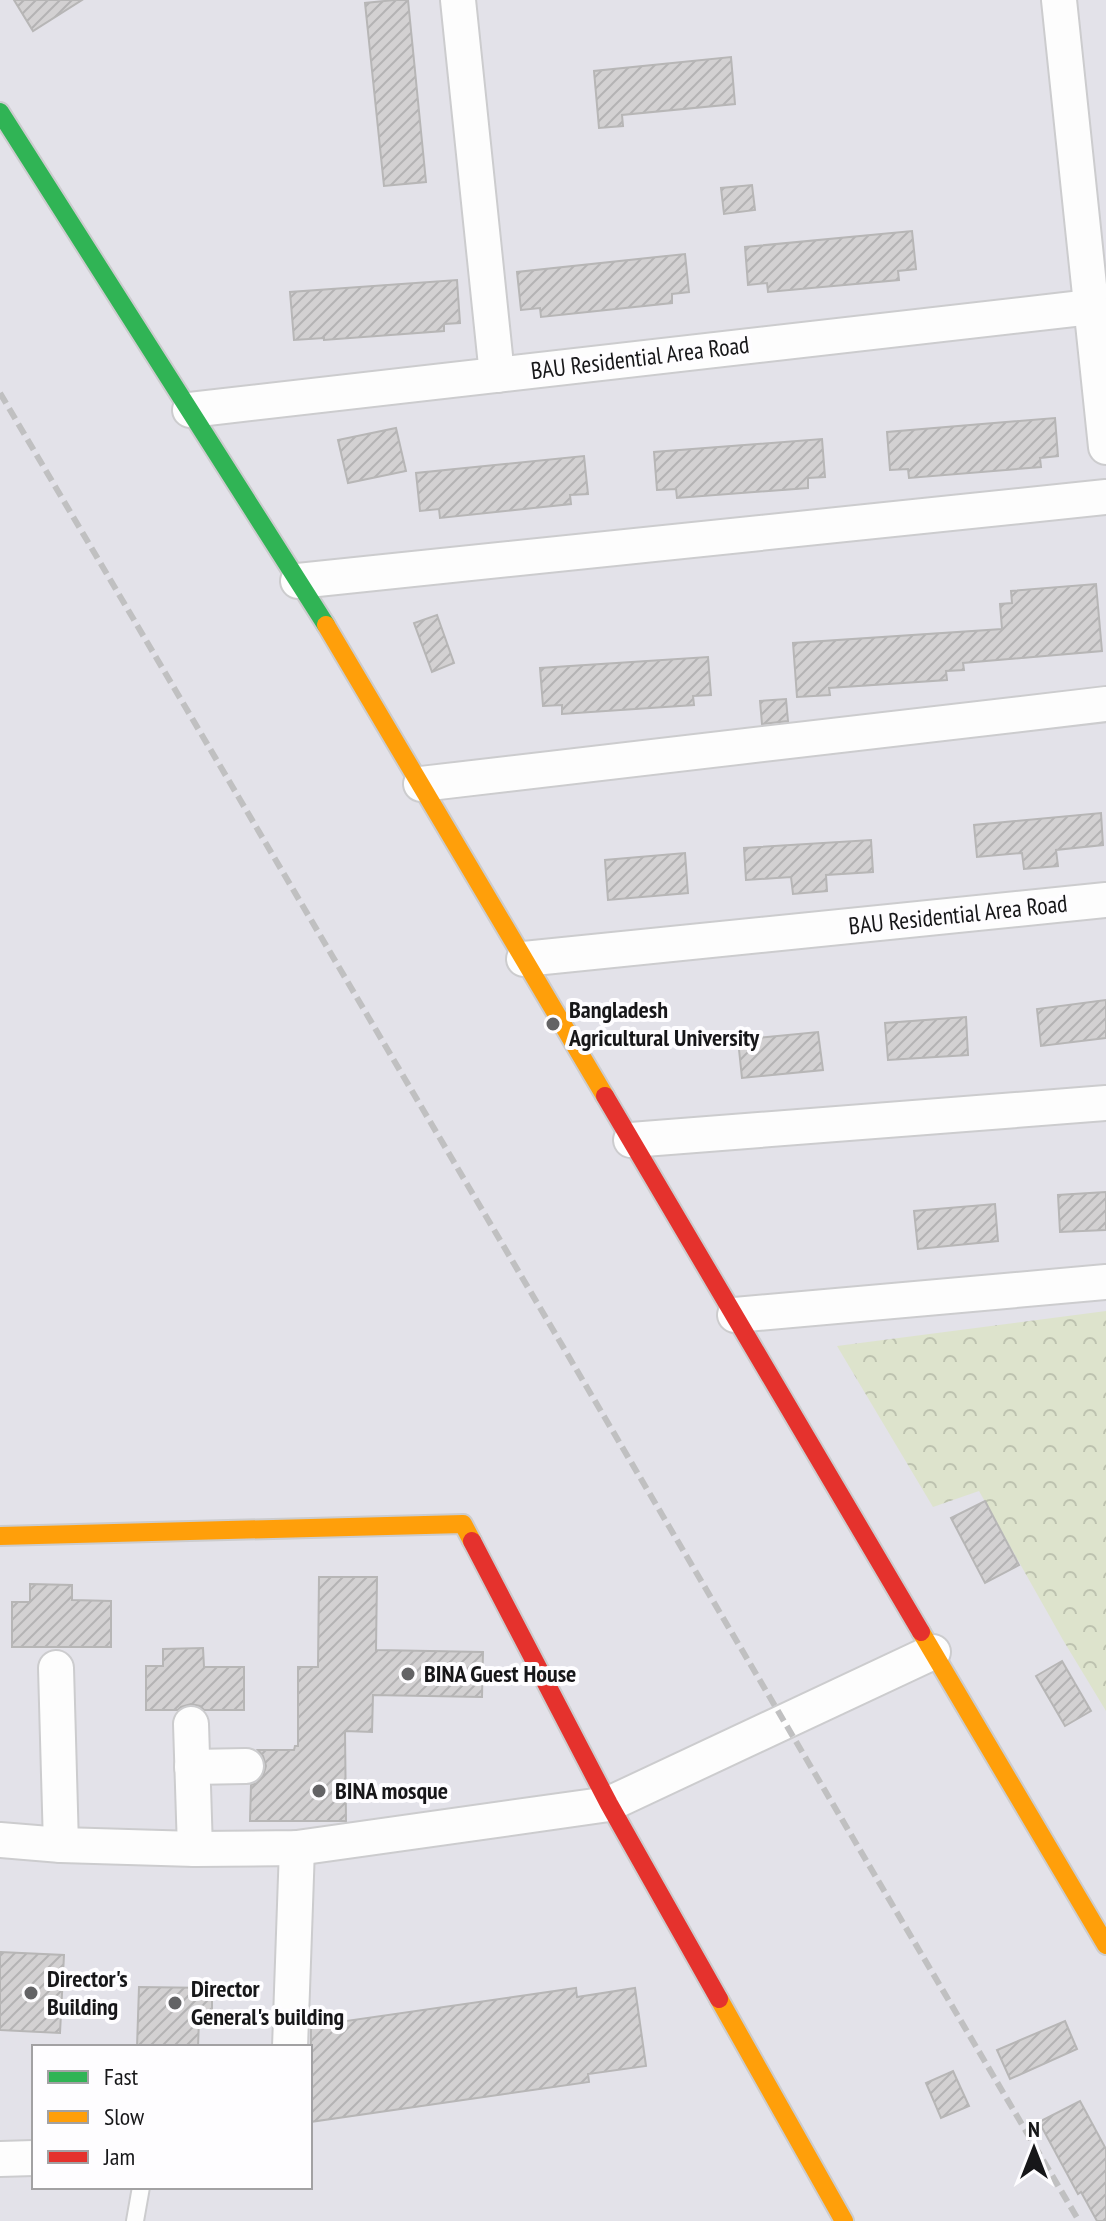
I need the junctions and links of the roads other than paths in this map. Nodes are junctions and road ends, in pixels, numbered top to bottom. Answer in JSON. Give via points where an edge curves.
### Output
{"nodes":[{"id":1,"x":458,"y":0,"type":"edge"},
{"id":2,"x":1059,"y":0,"type":"edge"},
{"id":3,"x":0,"y":112,"type":"edge"},
{"id":4,"x":1091,"y":307,"type":"junction"},
{"id":5,"x":497,"y":375,"type":"junction"},
{"id":6,"x":190,"y":410,"type":"junction"},
{"id":7,"x":1106,"y":447,"type":"edge"},
{"id":8,"x":1106,"y":497,"type":"edge"},
{"id":9,"x":298,"y":581,"type":"junction"},
{"id":10,"x":1106,"y":704,"type":"edge"},
{"id":11,"x":421,"y":784,"type":"junction"},
{"id":12,"x":1106,"y":900,"type":"edge"},
{"id":13,"x":524,"y":959,"type":"junction"},
{"id":14,"x":1106,"y":1103,"type":"edge"},
{"id":15,"x":631,"y":1140,"type":"junction"},
{"id":16,"x":1106,"y":1282,"type":"edge"},
{"id":17,"x":735,"y":1315,"type":"junction"},
{"id":18,"x":0,"y":1536,"type":"edge"},
{"id":19,"x":933,"y":1652,"type":"junction"},
{"id":20,"x":56,"y":1668,"type":"dead end"},
{"id":21,"x":191,"y":1724,"type":"dead end"},
{"id":22,"x":246,"y":1766,"type":"dead end"},
{"id":23,"x":192,"y":1767,"type":"junction"},
{"id":24,"x":609,"y":1804,"type":"junction"},
{"id":25,"x":0,"y":1840,"type":"edge"},
{"id":26,"x":61,"y":1845,"type":"junction"},
{"id":27,"x":297,"y":1848,"type":"junction"},
{"id":28,"x":195,"y":1849,"type":"junction"},
{"id":29,"x":1106,"y":1945,"type":"edge"},
{"id":30,"x":290,"y":2045,"type":"edge"},
{"id":31,"x":32,"y":2158,"type":"edge"},
{"id":32,"x":0,"y":2159,"type":"edge"},
{"id":33,"x":141,"y":2189,"type":"edge"},
{"id":34,"x":135,"y":2221,"type":"edge"},
{"id":35,"x":844,"y":2221,"type":"edge"}],
"edges":[{"from":1,"to":5,"type":"street"},
{"from":2,"to":4,"type":"street"},
{"from":3,"to":6,"type":"street"},
{"from":4,"to":5,"type":"street","name":"BAU Residential Area Road"},
{"from":4,"to":7,"type":"street"},
{"from":5,"to":6,"type":"street","name":"BAU Residential Area Road"},
{"from":6,"to":9,"type":"street"},
{"from":8,"to":9,"type":"street"},
{"from":9,"to":11,"type":"street"},
{"from":10,"to":11,"type":"street"},
{"from":11,"to":13,"type":"street"},
{"from":12,"to":13,"type":"street","name":"BAU Residential Area Road"},
{"from":13,"to":15,"type":"street"},
{"from":14,"to":15,"type":"street"},
{"from":15,"to":17,"type":"street"},
{"from":16,"to":17,"type":"street"},
{"from":17,"to":19,"type":"street"},
{"from":18,"to":24,"type":"street","via":[[463,1524]]},
{"from":19,"to":24,"type":"street"},
{"from":19,"to":29,"type":"street"},
{"from":20,"to":26,"type":"street"},
{"from":21,"to":23,"type":"street"},
{"from":22,"to":23,"type":"street"},
{"from":23,"to":28,"type":"street"},
{"from":24,"to":27,"type":"street"},
{"from":24,"to":35,"type":"street"},
{"from":25,"to":26,"type":"street"},
{"from":26,"to":28,"type":"street"},
{"from":27,"to":28,"type":"street"},
{"from":27,"to":30,"type":"street"},
{"from":31,"to":32,"type":"street"},
{"from":33,"to":34,"type":"lane"}]}
